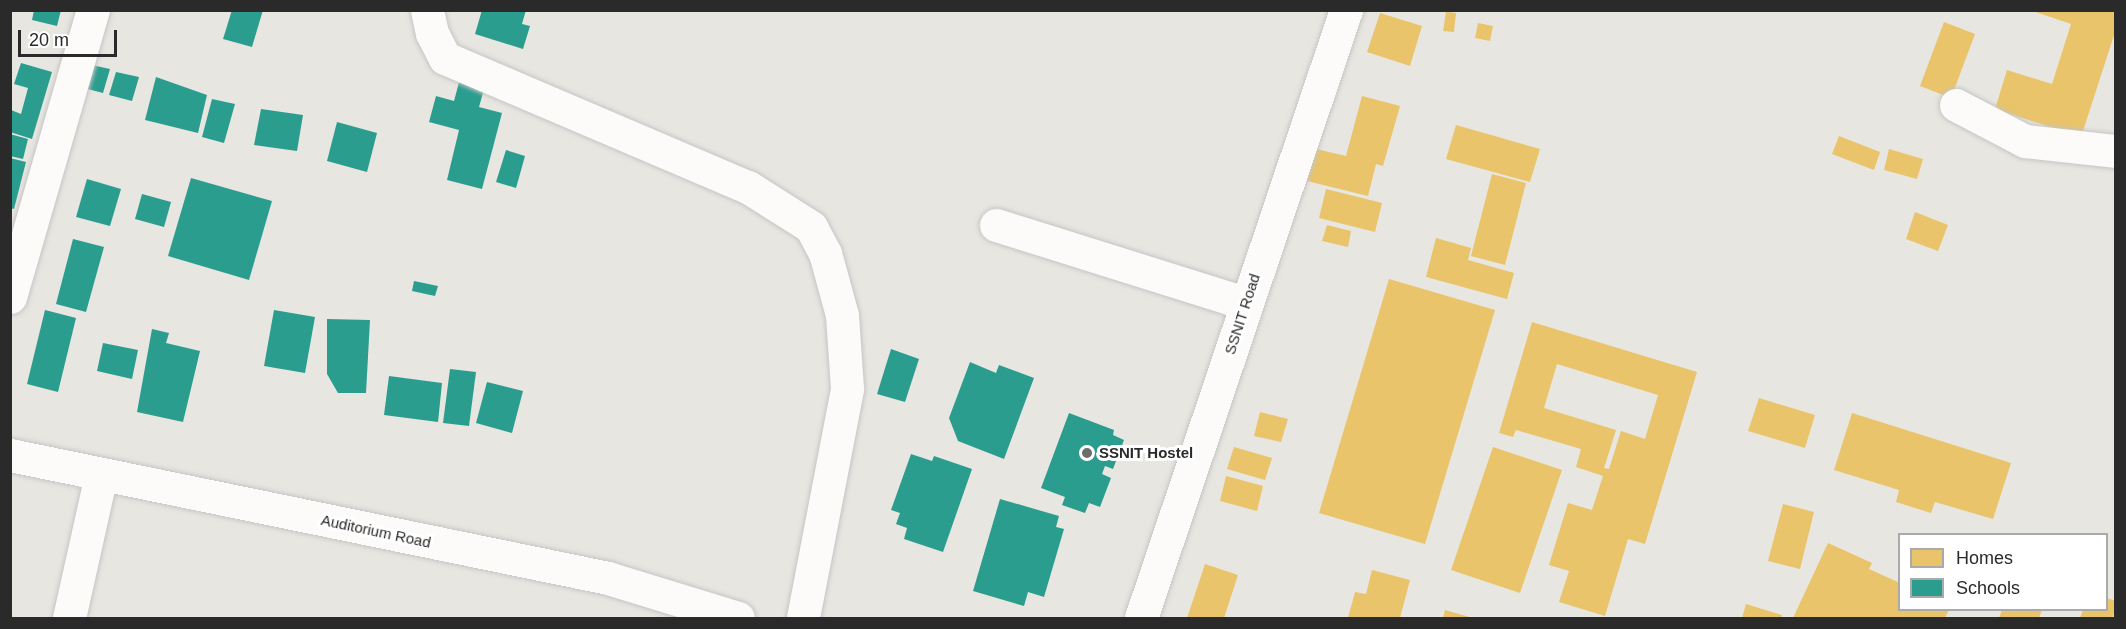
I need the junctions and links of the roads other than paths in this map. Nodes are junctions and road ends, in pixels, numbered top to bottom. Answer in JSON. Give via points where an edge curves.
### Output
{"nodes":[{"id":1,"x":93,"y":10,"type":"edge"},
{"id":2,"x":427,"y":10,"type":"edge"},
{"id":3,"x":1346,"y":10,"type":"edge"},
{"id":4,"x":1956,"y":105,"type":"dead end"},
{"id":5,"x":2115,"y":151,"type":"edge"},
{"id":6,"x":996,"y":225,"type":"dead end"},
{"id":7,"x":10,"y":297,"type":"edge"},
{"id":8,"x":1245,"y":303,"type":"junction"},
{"id":9,"x":10,"y":455,"type":"edge"},
{"id":10,"x":101,"y":475,"type":"junction"},
{"id":11,"x":69,"y":618,"type":"edge"},
{"id":12,"x":738,"y":618,"type":"edge"},
{"id":13,"x":803,"y":618,"type":"edge"},
{"id":14,"x":1141,"y":618,"type":"edge"}],
"edges":[{"from":1,"to":7,"type":"street"},
{"from":2,"to":13,"type":"street","via":[[432,33],[446,58],[748,187],[811,227],[825,253],[842,315],[847,389]]},
{"from":3,"to":8,"type":"street","name":"SSNIT Road"},
{"from":4,"to":5,"type":"street","via":[[2025,141]]},
{"from":6,"to":8,"type":"street"},
{"from":8,"to":14,"type":"street","name":"SSNIT Road"},
{"from":9,"to":10,"type":"street","name":"Auditorium Road"},
{"from":10,"to":11,"type":"street"},
{"from":10,"to":12,"type":"street","name":"Auditorium Road","via":[[608,578]]}]}
